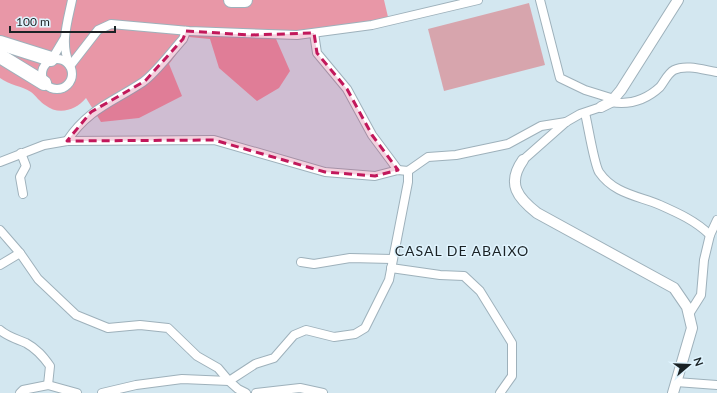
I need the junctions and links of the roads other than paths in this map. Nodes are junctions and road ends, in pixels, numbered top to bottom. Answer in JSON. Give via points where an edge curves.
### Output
{"nodes":[{"id":1,"x":72,"y":0,"type":"edge"},
{"id":2,"x":231,"y":0,"type":"edge"},
{"id":3,"x":245,"y":0,"type":"edge"},
{"id":4,"x":478,"y":0,"type":"edge"},
{"id":5,"x":540,"y":0,"type":"edge"},
{"id":6,"x":678,"y":0,"type":"edge"},
{"id":7,"x":186,"y":31,"type":"junction"},
{"id":8,"x":314,"y":33,"type":"junction"},
{"id":9,"x":65,"y":36,"type":"junction"},
{"id":10,"x":0,"y":43,"type":"edge"},
{"id":11,"x":0,"y":56,"type":"edge"},
{"id":12,"x":51,"y":59,"type":"junction"},
{"id":13,"x":70,"y":65,"type":"junction"},
{"id":14,"x":717,"y":72,"type":"edge"},
{"id":15,"x":44,"y":83,"type":"junction"},
{"id":16,"x":612,"y":100,"type":"junction"},
{"id":17,"x":601,"y":107,"type":"joint"},
{"id":18,"x":585,"y":113,"type":"junction"},
{"id":19,"x":566,"y":122,"type":"junction"},
{"id":20,"x":67,"y":141,"type":"junction"},
{"id":21,"x":21,"y":153,"type":"junction"},
{"id":22,"x":523,"y":160,"type":"joint"},
{"id":23,"x":0,"y":162,"type":"edge"},
{"id":24,"x":398,"y":170,"type":"junction"},
{"id":25,"x":408,"y":171,"type":"junction"},
{"id":26,"x":23,"y":194,"type":"dead end"},
{"id":27,"x":717,"y":220,"type":"edge"},
{"id":28,"x":0,"y":230,"type":"edge"},
{"id":29,"x":710,"y":235,"type":"junction"},
{"id":30,"x":20,"y":253,"type":"junction"},
{"id":31,"x":392,"y":259,"type":"junction"},
{"id":32,"x":301,"y":262,"type":"dead end"},
{"id":33,"x":0,"y":265,"type":"edge"},
{"id":34,"x":391,"y":268,"type":"junction"},
{"id":35,"x":689,"y":314,"type":"junction"},
{"id":36,"x":0,"y":330,"type":"edge"},
{"id":37,"x":229,"y":381,"type":"junction"},
{"id":38,"x":676,"y":382,"type":"junction"},
{"id":39,"x":48,"y":385,"type":"junction"},
{"id":40,"x":717,"y":386,"type":"edge"},
{"id":41,"x":20,"y":393,"type":"edge"},
{"id":42,"x":78,"y":393,"type":"edge"},
{"id":43,"x":102,"y":393,"type":"edge"},
{"id":44,"x":246,"y":393,"type":"edge"},
{"id":45,"x":256,"y":393,"type":"edge"},
{"id":46,"x":323,"y":393,"type":"edge"},
{"id":47,"x":500,"y":393,"type":"edge"},
{"id":48,"x":673,"y":393,"type":"edge"}],
"edges":[{"from":1,"to":9,"type":"street"},
{"from":2,"to":3,"type":"highway"},
{"from":4,"to":8,"type":"street","via":[[372,25]]},
{"from":5,"to":16,"type":"street","via":[[560,78]]},
{"from":6,"to":16,"type":"street","via":[[621,90]]},
{"from":7,"to":8,"type":"street","via":[[251,35]]},
{"from":7,"to":13,"type":"street","via":[[111,24],[98,30]]},
{"from":7,"to":20,"type":"street","via":[[183,40],[145,81],[91,112]]},
{"from":8,"to":24,"type":"street","via":[[317,53],[347,89],[372,135]]},
{"from":9,"to":12,"type":"street"},
{"from":9,"to":13,"type":"street","via":[[66,55]]},
{"from":10,"to":12,"type":"highway"},
{"from":11,"to":15,"type":"highway"},
{"from":12,"to":13,"type":"street","via":[[61,59]]},
{"from":12,"to":15,"type":"street","via":[[42,69]]},
{"from":13,"to":15,"type":"street","via":[[71,81],[63,88],[53,89]]},
{"from":14,"to":16,"type":"street","via":[[686,67],[673,70],[659,87],[637,101],[624,104]]},
{"from":16,"to":17,"type":"street"},
{"from":17,"to":18,"type":"street"},
{"from":18,"to":19,"type":"street"},
{"from":18,"to":29,"type":"street","via":[[599,172],[604,177],[625,193],[659,204],[699,224]]},
{"from":19,"to":22,"type":"street"},
{"from":19,"to":25,"type":"street","via":[[541,126],[508,144],[456,155],[428,157]]},
{"from":20,"to":21,"type":"street"},
{"from":20,"to":24,"type":"street","via":[[214,140],[325,172],[375,176]]},
{"from":21,"to":23,"type":"street"},
{"from":21,"to":26,"type":"street","via":[[26,166],[20,177]]},
{"from":22,"to":35,"type":"street","via":[[516,173],[515,182],[516,192],[521,200],[537,213],[674,288]]},
{"from":24,"to":25,"type":"street"},
{"from":25,"to":31,"type":"street"},
{"from":27,"to":29,"type":"street"},
{"from":28,"to":30,"type":"street"},
{"from":29,"to":35,"type":"street","via":[[704,260],[701,295]]},
{"from":30,"to":33,"type":"street"},
{"from":30,"to":37,"type":"street","via":[[38,279],[76,315],[108,328],[140,325],[168,328],[197,356],[218,368]]},
{"from":31,"to":32,"type":"street","via":[[350,258],[314,264]]},
{"from":31,"to":34,"type":"street"},
{"from":34,"to":37,"type":"street","via":[[389,280],[365,328],[354,334],[334,337],[306,330],[300,332],[294,335],[274,358],[255,364]]},
{"from":34,"to":47,"type":"street","via":[[464,276],[480,292],[512,343],[512,376]]},
{"from":35,"to":38,"type":"street","via":[[692,328]]},
{"from":36,"to":39,"type":"street","via":[[42,354],[50,366]]},
{"from":37,"to":43,"type":"street","via":[[182,379]]},
{"from":37,"to":44,"type":"street"},
{"from":38,"to":40,"type":"street"},
{"from":38,"to":48,"type":"street"},
{"from":39,"to":41,"type":"street","via":[[23,390]]},
{"from":39,"to":42,"type":"street"},
{"from":45,"to":46,"type":"street","via":[[300,388]]}]}
